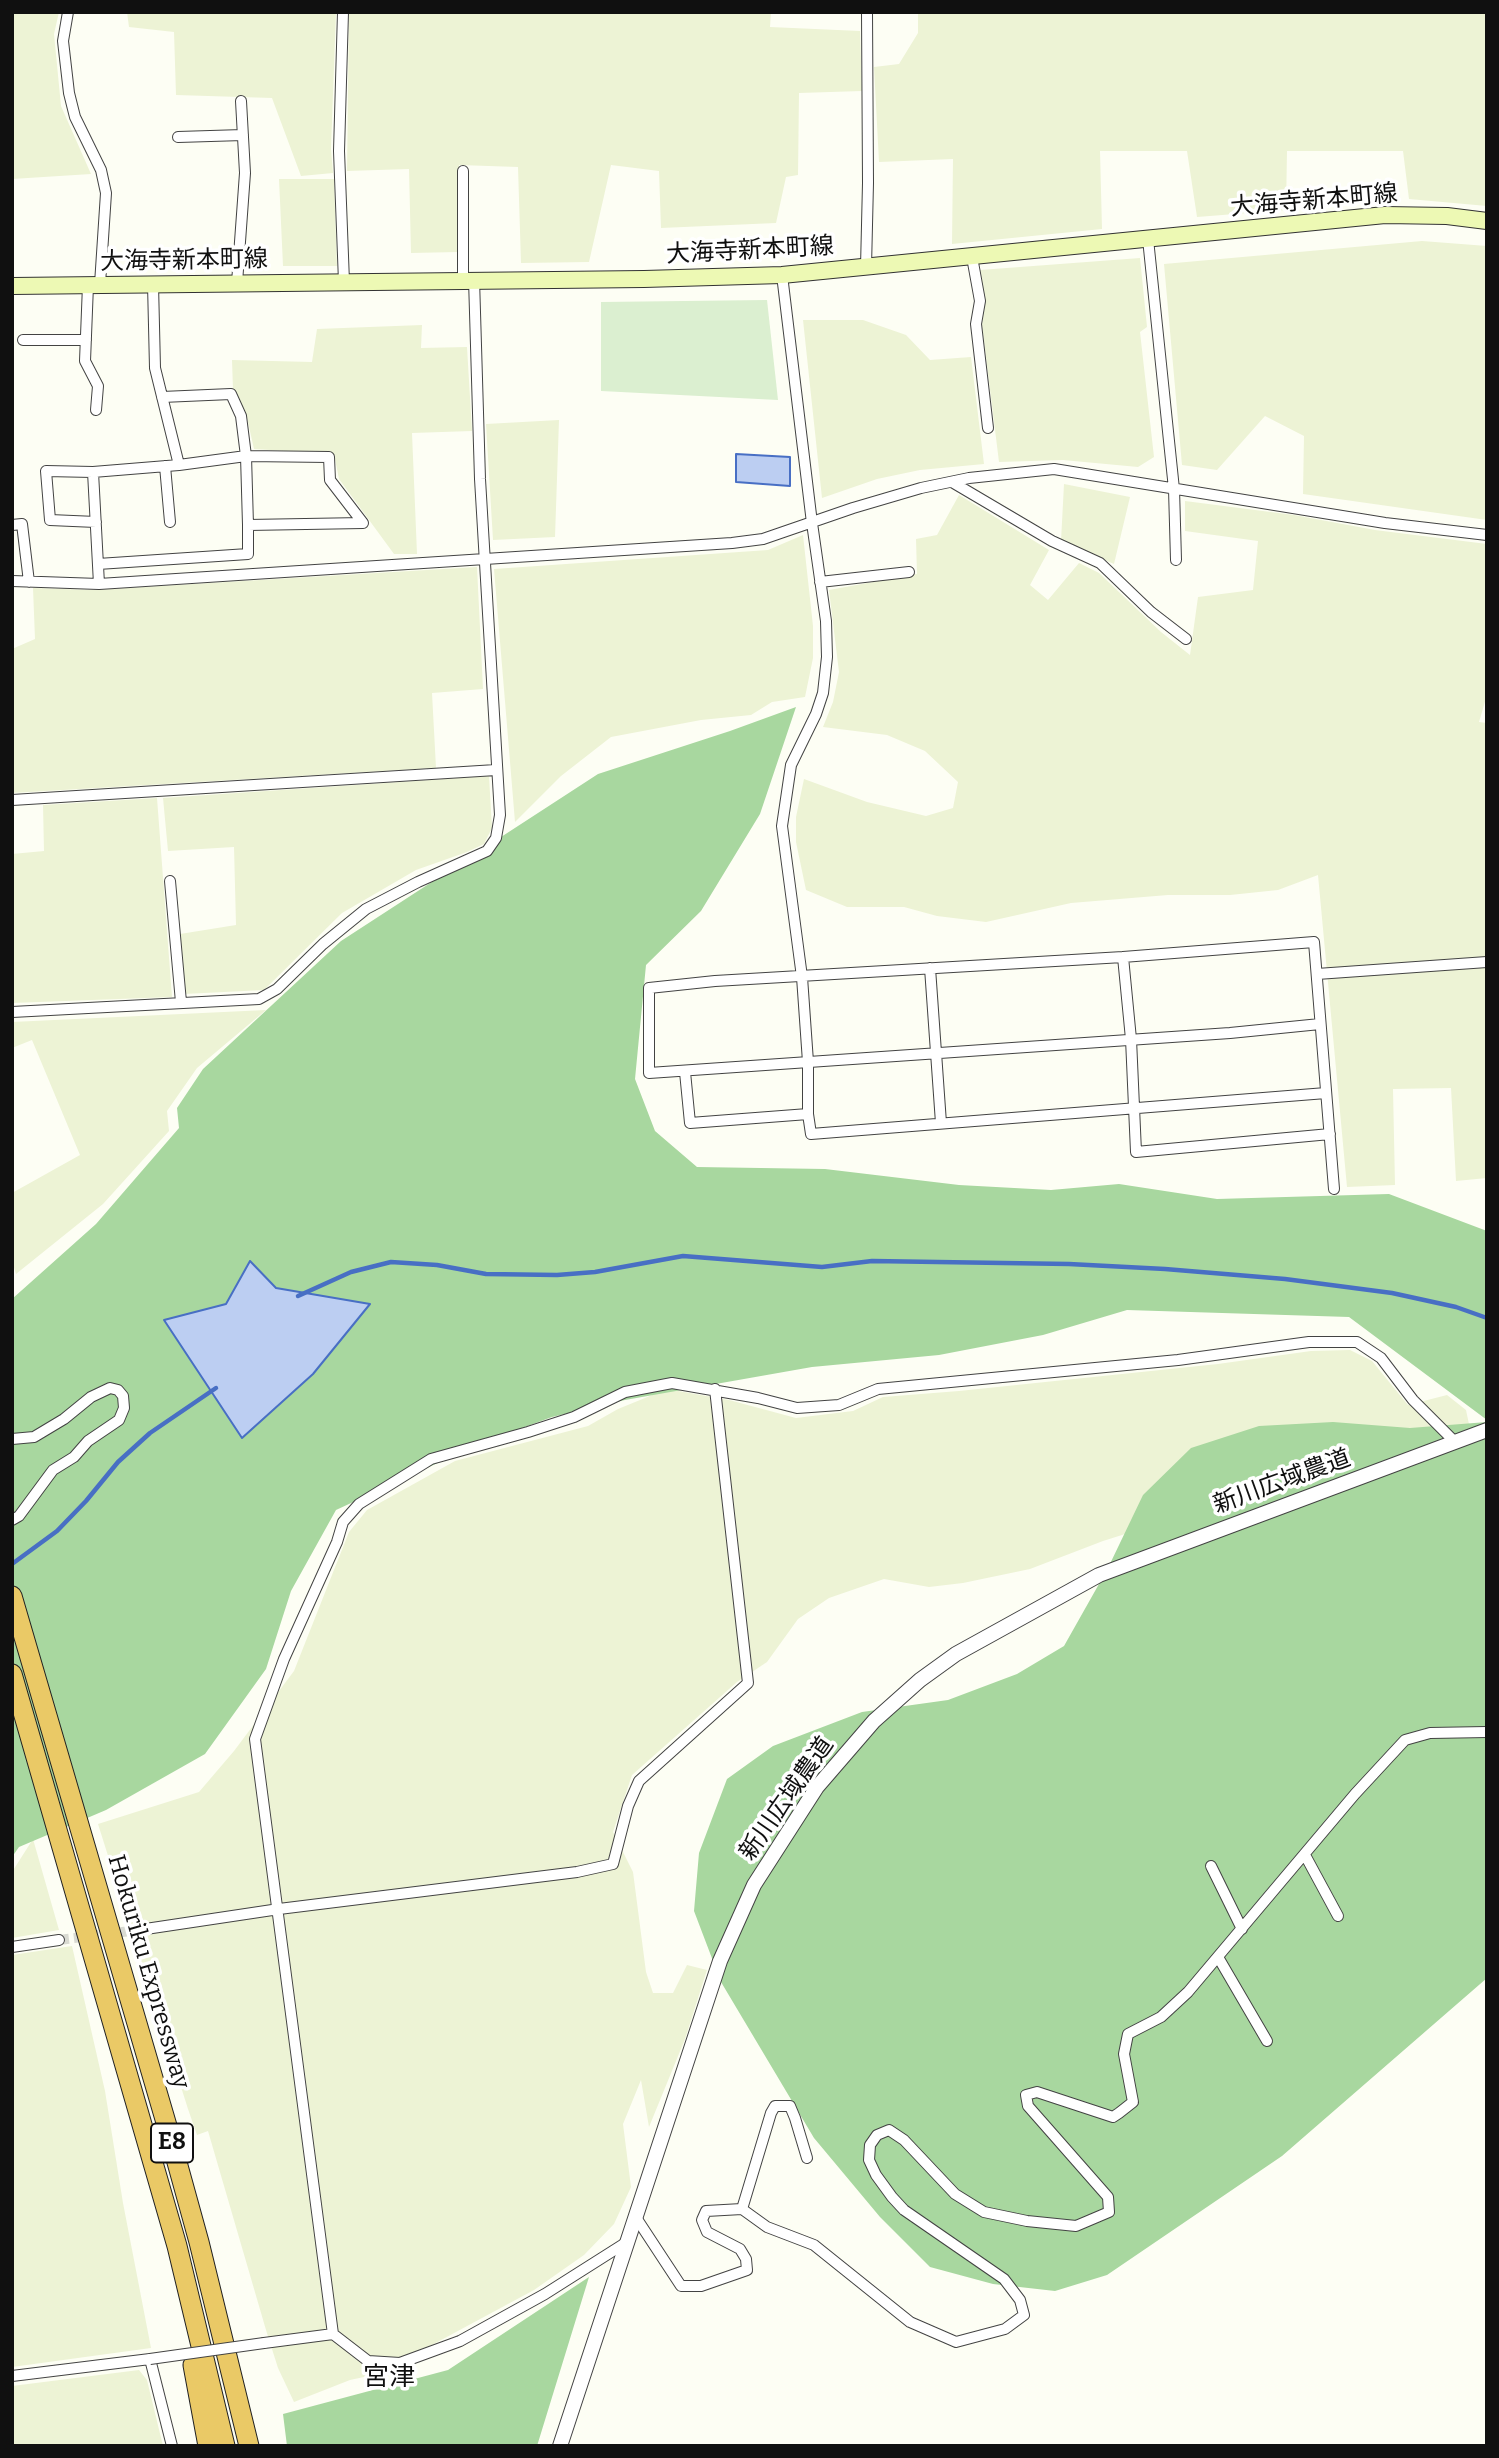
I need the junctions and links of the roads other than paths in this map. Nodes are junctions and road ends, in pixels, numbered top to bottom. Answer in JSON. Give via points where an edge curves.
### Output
{"nodes":[{"id":1,"x":68,"y":12,"type":"edge"},
{"id":2,"x":343,"y":12,"type":"edge"},
{"id":3,"x":867,"y":12,"type":"edge"},
{"id":4,"x":241,"y":101,"type":"dead end"},
{"id":5,"x":243,"y":135,"type":"junction"},
{"id":6,"x":178,"y":137,"type":"dead end"},
{"id":7,"x":463,"y":171,"type":"dead end"},
{"id":8,"x":1487,"y":221,"type":"edge"},
{"id":9,"x":1148,"y":239,"type":"junction"},
{"id":10,"x":972,"y":257,"type":"junction"},
{"id":11,"x":866,"y":267,"type":"junction"},
{"id":12,"x":782,"y":275,"type":"junction"},
{"id":13,"x":469,"y":279,"type":"junction"},
{"id":14,"x":344,"y":282,"type":"junction"},
{"id":15,"x":237,"y":283,"type":"junction"},
{"id":16,"x":153,"y":284,"type":"junction"},
{"id":17,"x":94,"y":285,"type":"junction"},
{"id":18,"x":12,"y":286,"type":"edge"},
{"id":19,"x":86,"y":340,"type":"junction"},
{"id":20,"x":23,"y":341,"type":"dead end"},
{"id":21,"x":162,"y":397,"type":"junction"},
{"id":22,"x":96,"y":410,"type":"dead end"},
{"id":23,"x":988,"y":428,"type":"dead end"},
{"id":24,"x":246,"y":456,"type":"junction"},
{"id":25,"x":179,"y":465,"type":"junction"},
{"id":26,"x":165,"y":466,"type":"junction"},
{"id":27,"x":93,"y":472,"type":"junction"},
{"id":28,"x":951,"y":482,"type":"junction"},
{"id":29,"x":1174,"y":489,"type":"junction"},
{"id":30,"x":170,"y":522,"type":"dead end"},
{"id":31,"x":96,"y":523,"type":"junction"},
{"id":32,"x":812,"y":523,"type":"junction"},
{"id":33,"x":12,"y":525,"type":"edge"},
{"id":34,"x":248,"y":525,"type":"junction"},
{"id":35,"x":1487,"y":535,"type":"edge"},
{"id":36,"x":484,"y":559,"type":"junction"},
{"id":37,"x":1176,"y":561,"type":"dead end"},
{"id":38,"x":98,"y":564,"type":"junction"},
{"id":39,"x":909,"y":572,"type":"dead end"},
{"id":40,"x":12,"y":581,"type":"edge"},
{"id":41,"x":29,"y":582,"type":"junction"},
{"id":42,"x":820,"y":582,"type":"junction"},
{"id":43,"x":99,"y":584,"type":"junction"},
{"id":44,"x":1186,"y":639,"type":"dead end"},
{"id":45,"x":496,"y":770,"type":"junction"},
{"id":46,"x":12,"y":800,"type":"edge"},
{"id":47,"x":170,"y":881,"type":"dead end"},
{"id":48,"x":1124,"y":957,"type":"junction"},
{"id":49,"x":1487,"y":962,"type":"edge"},
{"id":50,"x":930,"y":968,"type":"junction"},
{"id":51,"x":1317,"y":974,"type":"junction"},
{"id":52,"x":802,"y":977,"type":"junction"},
{"id":53,"x":181,"y":1002,"type":"junction"},
{"id":54,"x":12,"y":1012,"type":"edge"},
{"id":55,"x":1320,"y":1024,"type":"junction"},
{"id":56,"x":1131,"y":1040,"type":"junction"},
{"id":57,"x":935,"y":1054,"type":"junction"},
{"id":58,"x":808,"y":1062,"type":"junction"},
{"id":59,"x":685,"y":1072,"type":"junction"},
{"id":60,"x":1326,"y":1093,"type":"junction"},
{"id":61,"x":1134,"y":1109,"type":"junction"},
{"id":62,"x":808,"y":1114,"type":"junction"},
{"id":63,"x":941,"y":1123,"type":"junction"},
{"id":64,"x":1330,"y":1135,"type":"junction"},
{"id":65,"x":1334,"y":1189,"type":"dead end"},
{"id":66,"x":715,"y":1389,"type":"junction"},
{"id":67,"x":1487,"y":1430,"type":"edge"},
{"id":68,"x":12,"y":1440,"type":"edge"},
{"id":69,"x":1455,"y":1442,"type":"junction"},
{"id":70,"x":12,"y":1520,"type":"edge"},
{"id":71,"x":12,"y":1596,"type":"edge"},
{"id":72,"x":12,"y":1674,"type":"edge"},
{"id":73,"x":1487,"y":1732,"type":"edge"},
{"id":74,"x":1306,"y":1854,"type":"junction"},
{"id":75,"x":1211,"y":1866,"type":"dead end"},
{"id":76,"x":279,"y":1909,"type":"junction"},
{"id":77,"x":1338,"y":1916,"type":"dead end"},
{"id":78,"x":1242,"y":1929,"type":"junction"},
{"id":79,"x":139,"y":1930,"type":"tunnel mouth"},
{"id":80,"x":59,"y":1940,"type":"tunnel mouth"},
{"id":81,"x":12,"y":1947,"type":"edge"},
{"id":82,"x":1218,"y":1957,"type":"junction"},
{"id":83,"x":108,"y":2003,"type":"junction"},
{"id":84,"x":1268,"y":2041,"type":"dead end"},
{"id":85,"x":807,"y":2158,"type":"dead end"},
{"id":86,"x":742,"y":2209,"type":"junction"},
{"id":87,"x":635,"y":2216,"type":"junction"},
{"id":88,"x":627,"y":2242,"type":"junction"},
{"id":89,"x":333,"y":2334,"type":"junction"},
{"id":90,"x":150,"y":2359,"type":"junction"},
{"id":91,"x":12,"y":2376,"type":"edge"},
{"id":92,"x":172,"y":2446,"type":"edge"},
{"id":93,"x":208,"y":2446,"type":"edge"},
{"id":94,"x":225,"y":2446,"type":"edge"},
{"id":95,"x":248,"y":2446,"type":"edge"},
{"id":96,"x":560,"y":2446,"type":"edge"}],
"edges":[{"from":1,"to":17,"type":"street","via":[[63,41],[69,93],[106,193]]},
{"from":2,"to":14,"type":"street","via":[[339,151]]},
{"from":3,"to":11,"type":"street"},
{"from":4,"to":5,"type":"street"},
{"from":5,"to":6,"type":"street"},
{"from":5,"to":15,"type":"street"},
{"from":7,"to":13,"type":"street"},
{"from":8,"to":9,"type":"main road","name":"大海寺新本町線","via":[[1385,215]]},
{"from":9,"to":10,"type":"main road","name":"大海寺新本町線"},
{"from":9,"to":29,"type":"street"},
{"from":10,"to":11,"type":"main road","name":"大海寺新本町線"},
{"from":10,"to":23,"type":"street","via":[[980,300],[976,324]]},
{"from":11,"to":12,"type":"main road","name":"大海寺新本町線"},
{"from":12,"to":13,"type":"main road","name":"大海寺新本町線"},
{"from":12,"to":32,"type":"street"},
{"from":13,"to":14,"type":"main road","name":"大海寺新本町線"},
{"from":13,"to":36,"type":"street"},
{"from":14,"to":15,"type":"main road","name":"大海寺新本町線"},
{"from":15,"to":16,"type":"main road","name":"大海寺新本町線"},
{"from":16,"to":17,"type":"main road","name":"大海寺新本町線"},
{"from":16,"to":21,"type":"street","via":[[155,368]]},
{"from":17,"to":18,"type":"main road","name":"大海寺新本町線"},
{"from":17,"to":19,"type":"street"},
{"from":19,"to":20,"type":"street"},
{"from":19,"to":22,"type":"street","via":[[85,361],[98,386]]},
{"from":21,"to":24,"type":"street","via":[[231,394],[240,415]]},
{"from":21,"to":25,"type":"street"},
{"from":24,"to":25,"type":"street"},
{"from":24,"to":34,"type":"street"},
{"from":24,"to":34,"type":"street","via":[[329,457],[330,480],[363,523]]},
{"from":25,"to":26,"type":"street"},
{"from":26,"to":27,"type":"street"},
{"from":26,"to":30,"type":"street"},
{"from":27,"to":31,"type":"street"},
{"from":27,"to":31,"type":"street","via":[[46,471],[50,520]]},
{"from":28,"to":29,"type":"street","via":[[1054,469]]},
{"from":28,"to":32,"type":"street"},
{"from":28,"to":44,"type":"street","via":[[1052,541],[1100,563]]},
{"from":29,"to":35,"type":"street"},
{"from":29,"to":37,"type":"street"},
{"from":31,"to":38,"type":"street"},
{"from":32,"to":36,"type":"street","via":[[763,539]]},
{"from":32,"to":42,"type":"street"},
{"from":33,"to":41,"type":"street","via":[[22,524]]},
{"from":34,"to":38,"type":"street","via":[[248,554]]},
{"from":36,"to":43,"type":"street"},
{"from":36,"to":45,"type":"street"},
{"from":38,"to":43,"type":"street"},
{"from":39,"to":42,"type":"street"},
{"from":40,"to":41,"type":"street"},
{"from":41,"to":43,"type":"street"},
{"from":42,"to":52,"type":"street","via":[[827,657],[823,693],[792,765],[782,825]]},
{"from":45,"to":46,"type":"street"},
{"from":45,"to":53,"type":"street","via":[[500,816],[496,838],[487,851],[366,909],[277,989],[259,999]]},
{"from":47,"to":53,"type":"street"},
{"from":48,"to":50,"type":"street"},
{"from":48,"to":51,"type":"street","via":[[1314,942]]},
{"from":48,"to":56,"type":"street"},
{"from":49,"to":51,"type":"street"},
{"from":50,"to":52,"type":"street"},
{"from":50,"to":57,"type":"street"},
{"from":51,"to":55,"type":"street"},
{"from":52,"to":58,"type":"street"},
{"from":52,"to":59,"type":"street","via":[[649,988],[649,1073]]},
{"from":53,"to":54,"type":"street"},
{"from":55,"to":56,"type":"street"},
{"from":55,"to":60,"type":"street"},
{"from":56,"to":57,"type":"street"},
{"from":56,"to":61,"type":"street"},
{"from":57,"to":58,"type":"street"},
{"from":57,"to":63,"type":"street"},
{"from":58,"to":59,"type":"street"},
{"from":58,"to":62,"type":"street"},
{"from":59,"to":62,"type":"street","via":[[690,1124]]},
{"from":60,"to":61,"type":"street"},
{"from":60,"to":64,"type":"street"},
{"from":61,"to":63,"type":"street"},
{"from":61,"to":64,"type":"street","via":[[1136,1152]]},
{"from":62,"to":63,"type":"street","via":[[811,1134]]},
{"from":64,"to":65,"type":"street"},
{"from":66,"to":69,"type":"street","via":[[797,1408],[839,1405],[878,1389],[1178,1360],[1308,1342],[1357,1342],[1381,1358],[1413,1400]]},
{"from":66,"to":76,"type":"street","via":[[672,1383],[625,1392],[574,1417],[431,1459],[359,1504],[343,1522],[255,1739]]},
{"from":66,"to":76,"type":"street","via":[[748,1683],[639,1781],[613,1864]]},
{"from":67,"to":69,"type":"street","name":"新川広域農道"},
{"from":68,"to":70,"type":"street","via":[[34,1437],[91,1396],[110,1388],[123,1396],[119,1420],[53,1470]]},
{"from":69,"to":87,"type":"street","name":"新川広域農道","via":[[1099,1575],[956,1654],[874,1721],[817,1787],[754,1885],[720,1961]]},
{"from":71,"to":95,"type":"highway","name":"Hokuriku Expressway","number":"E8","via":[[196,2229]]},
{"from":72,"to":83,"type":"highway","name":"Hokuriku Expressway","number":"E8"},
{"from":73,"to":74,"type":"street","via":[[1430,1733],[1405,1740]]},
{"from":74,"to":77,"type":"street"},
{"from":74,"to":78,"type":"street"},
{"from":75,"to":78,"type":"street"},
{"from":76,"to":79,"type":"street"},
{"from":76,"to":89,"type":"street"},
{"from":78,"to":82,"type":"street"},
{"from":80,"to":81,"type":"street"},
{"from":82,"to":84,"type":"street"},
{"from":82,"to":86,"type":"street","via":[[1161,2017],[1128,2034],[1124,2054],[1133,2102],[1119,2113],[1113,2117],[1037,2092],[1026,2095],[1028,2106],[1108,2197],[1109,2212],[1076,2226],[984,2212],[955,2194],[889,2130],[877,2135],[870,2145],[869,2160],[876,2175],[904,2210],[1004,2279],[1020,2300],[1024,2315],[1005,2329],[956,2342],[910,2322],[814,2245],[767,2227]]},
{"from":83,"to":93,"type":"highway","via":[[178,2294]]},
{"from":83,"to":94,"type":"highway","name":"Hokuriku Expressway","number":"E8","via":[[177,2246]]},
{"from":85,"to":86,"type":"street","via":[[790,2106],[775,2106]]},
{"from":86,"to":87,"type":"street","via":[[706,2211],[702,2220],[707,2232],[740,2249],[747,2270],[701,2286],[681,2286]]},
{"from":87,"to":88,"type":"street","name":"新川広域農道"},
{"from":88,"to":89,"type":"street","via":[[460,2341],[400,2364],[368,2361]]},
{"from":88,"to":96,"type":"street","name":"新川広域農道"},
{"from":89,"to":90,"type":"street","bridge":true},
{"from":90,"to":91,"type":"street"},
{"from":90,"to":92,"type":"street"}]}
